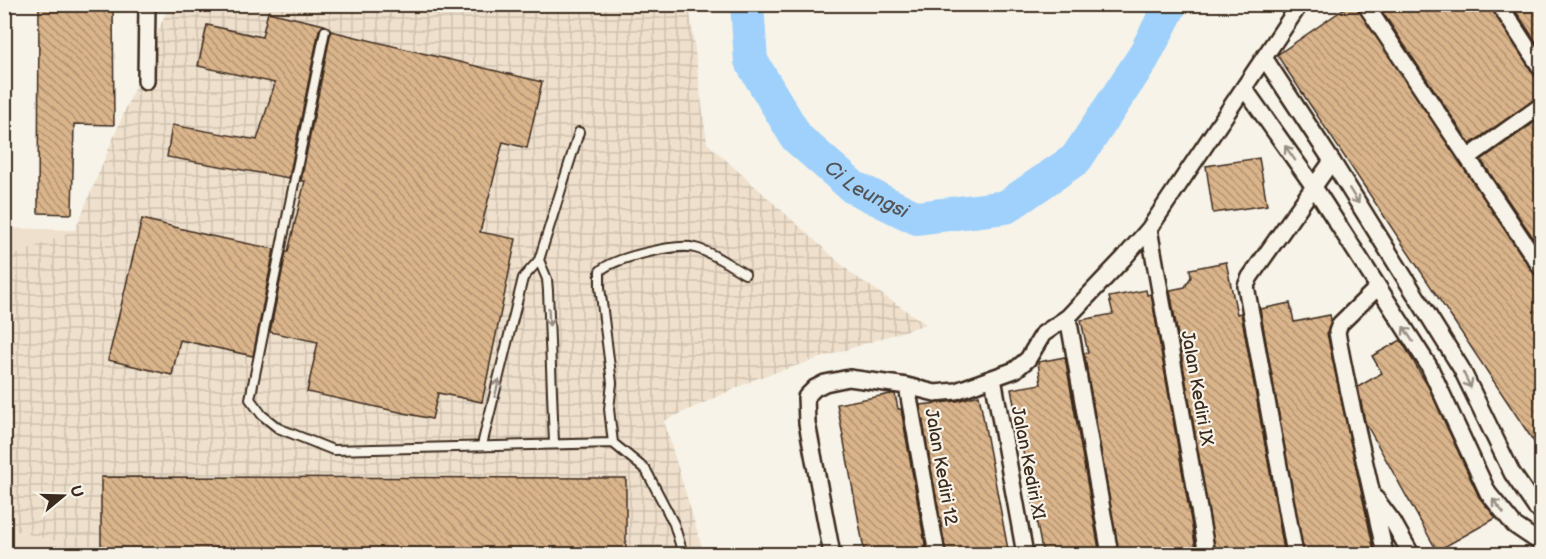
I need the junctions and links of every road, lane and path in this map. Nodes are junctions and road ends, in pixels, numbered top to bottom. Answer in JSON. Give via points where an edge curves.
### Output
{"nodes":[{"id":1,"x":147,"y":4,"type":"edge"},
{"id":2,"x":1300,"y":4,"type":"edge"},
{"id":3,"x":1365,"y":4,"type":"edge"},
{"id":4,"x":1499,"y":4,"type":"edge"},
{"id":5,"x":325,"y":31,"type":"dead end"},
{"id":6,"x":1265,"y":58,"type":"junction"},
{"id":7,"x":1542,"y":70,"type":"edge"},
{"id":8,"x":146,"y":81,"type":"dead end"},
{"id":9,"x":1244,"y":87,"type":"junction"},
{"id":10,"x":1542,"y":105,"type":"edge"},
{"id":11,"x":579,"y":132,"type":"dead end"},
{"id":12,"x":1468,"y":157,"type":"junction"},
{"id":13,"x":1332,"y":161,"type":"junction"},
{"id":14,"x":1314,"y":187,"type":"junction"},
{"id":15,"x":1149,"y":229,"type":"junction"},
{"id":16,"x":539,"y":260,"type":"junction"},
{"id":17,"x":1542,"y":269,"type":"edge"},
{"id":18,"x":745,"y":273,"type":"dead end"},
{"id":19,"x":1378,"y":287,"type":"junction"},
{"id":20,"x":1068,"y":317,"type":"junction"},
{"id":21,"x":993,"y":378,"type":"junction"},
{"id":22,"x":907,"y":386,"type":"junction"},
{"id":23,"x":554,"y":443,"type":"junction"},
{"id":24,"x":613,"y":443,"type":"junction"},
{"id":25,"x":482,"y":445,"type":"junction"},
{"id":26,"x":1373,"y":494,"type":"junction"},
{"id":27,"x":1542,"y":510,"type":"edge"},
{"id":28,"x":1542,"y":544,"type":"edge"},
{"id":29,"x":683,"y":555,"type":"edge"},
{"id":30,"x":832,"y":555,"type":"edge"},
{"id":31,"x":937,"y":555,"type":"edge"},
{"id":32,"x":1026,"y":555,"type":"edge"},
{"id":33,"x":1110,"y":555,"type":"edge"},
{"id":34,"x":1207,"y":555,"type":"edge"},
{"id":35,"x":1295,"y":555,"type":"edge"},
{"id":36,"x":1385,"y":555,"type":"edge"},
{"id":37,"x":1411,"y":555,"type":"edge"}],
"edges":[{"from":1,"to":8,"type":"street"},
{"from":2,"to":6,"type":"street"},
{"from":3,"to":12,"type":"street"},
{"from":4,"to":7,"type":"street"},
{"from":5,"to":25,"type":"lane","via":[[250,399],[278,428],[333,450]]},
{"from":6,"to":9,"type":"street"},
{"from":6,"to":13,"type":"street"},
{"from":14,"to":9,"type":"street","one_way":true},
{"from":9,"to":15,"type":"street"},
{"from":10,"to":12,"type":"street"},
{"from":11,"to":16,"type":"lane"},
{"from":12,"to":17,"type":"street"},
{"from":13,"to":14,"type":"street"},
{"from":13,"to":27,"type":"street","one_way":true,"via":[[1461,368],[1512,473],[1536,508]]},
{"from":14,"to":19,"type":"street"},
{"from":14,"to":35,"type":"street","via":[[1246,286]]},
{"from":15,"to":20,"type":"street"},
{"from":15,"to":34,"type":"street","name":"Jalan Kediri IX"},
{"from":16,"to":23,"type":"lane","one_way":true,"via":[[548,291]]},
{"from":25,"to":16,"type":"lane","one_way":true,"via":[[523,278]]},
{"from":18,"to":24,"type":"lane","via":[[696,248],[682,246],[632,257],[600,271],[612,383],[609,409]]},
{"from":19,"to":26,"type":"street","via":[[1340,324],[1337,332]]},
{"from":28,"to":19,"type":"street","one_way":true,"via":[[1514,525],[1488,493],[1428,366]]},
{"from":20,"to":21,"type":"street","via":[[1043,334],[1028,359],[1015,370]]},
{"from":20,"to":33,"type":"street"},
{"from":21,"to":22,"type":"street","via":[[956,391],[935,393]]},
{"from":21,"to":32,"type":"street","name":"Jalan Kediri XI"},
{"from":22,"to":30,"type":"street","via":[[849,378],[825,383],[806,398],[807,423]]},
{"from":22,"to":31,"type":"street","name":"Jalan Kediri 12"},
{"from":23,"to":24,"type":"lane"},
{"from":23,"to":25,"type":"lane"},
{"from":24,"to":29,"type":"lane","via":[[646,470],[674,524]]},
{"from":26,"to":36,"type":"street"},
{"from":26,"to":37,"type":"street","via":[[1394,522]]}]}
